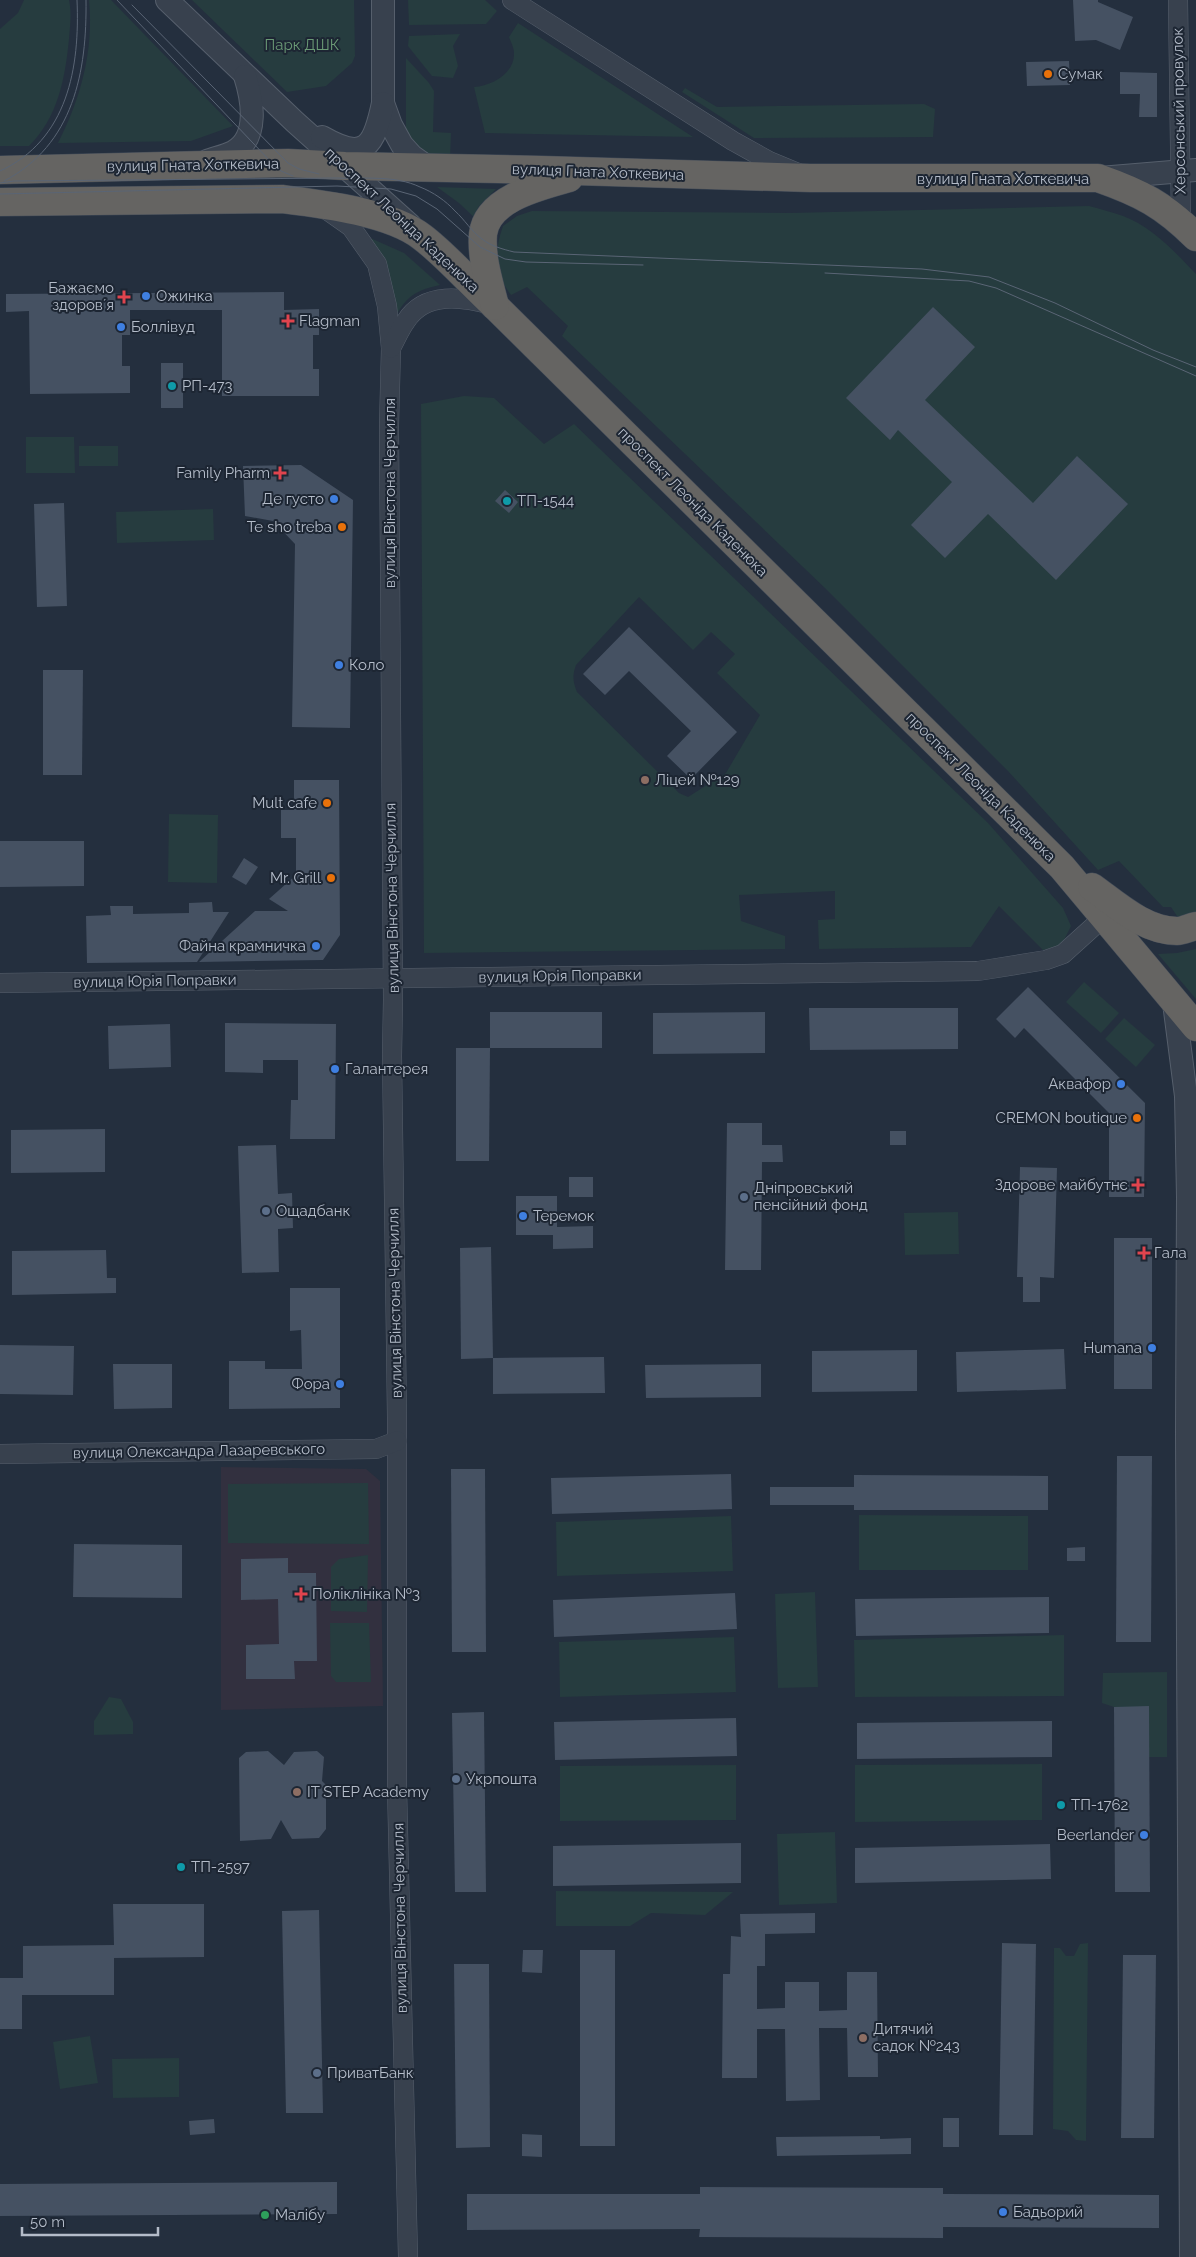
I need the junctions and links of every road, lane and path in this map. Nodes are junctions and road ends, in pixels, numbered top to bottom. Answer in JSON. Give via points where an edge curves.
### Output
{"nodes":[{"id":1,"x":167,"y":0,"type":"edge"},
{"id":2,"x":383,"y":0,"type":"edge"},
{"id":3,"x":512,"y":0,"type":"edge"},
{"id":4,"x":1178,"y":0,"type":"edge"},
{"id":5,"x":245,"y":76,"type":"junction"},
{"id":6,"x":383,"y":103,"type":"junction"},
{"id":7,"x":295,"y":122,"type":"junction"},
{"id":8,"x":199,"y":164,"type":"junction"},
{"id":9,"x":345,"y":166,"type":"junction"},
{"id":10,"x":428,"y":168,"type":"junction"},
{"id":11,"x":0,"y":170,"type":"edge"},
{"id":12,"x":1188,"y":170,"type":"edge"},
{"id":13,"x":597,"y":171,"type":"junction"},
{"id":14,"x":810,"y":178,"type":"junction"},
{"id":15,"x":1098,"y":178,"type":"junction"},
{"id":16,"x":0,"y":202,"type":"edge"},
{"id":17,"x":317,"y":203,"type":"junction"},
{"id":18,"x":1188,"y":230,"type":"edge"},
{"id":19,"x":421,"y":236,"type":"junction"},
{"id":20,"x":495,"y":306,"type":"junction"},
{"id":21,"x":391,"y":348,"type":"junction"},
{"id":22,"x":1062,"y":867,"type":"junction"},
{"id":23,"x":1104,"y":916,"type":"junction"},
{"id":24,"x":1196,"y":926,"type":"edge"},
{"id":25,"x":393,"y":977,"type":"junction"},
{"id":26,"x":0,"y":983,"type":"edge"},
{"id":27,"x":1174,"y":1003,"type":"junction"},
{"id":28,"x":1196,"y":1027,"type":"edge"},
{"id":29,"x":1192,"y":1189,"type":"edge"},
{"id":30,"x":397,"y":1442,"type":"junction"},
{"id":31,"x":0,"y":1454,"type":"edge"},
{"id":32,"x":408,"y":2257,"type":"edge"},
{"id":33,"x":1191,"y":2257,"type":"edge"}],
"edges":[{"from":1,"to":5,"type":"street","name":"проспект Леоніда Каденюка"},
{"from":2,"to":6,"type":"street"},
{"from":3,"to":14,"type":"street","via":[[733,141],[769,162]]},
{"from":4,"to":12,"type":"street","name":"Херсонський провулок"},
{"from":5,"to":7,"type":"street","name":"проспект Леоніда Каденюка"},
{"from":5,"to":8,"type":"street","via":[[252,98],[248,136],[234,152]]},
{"from":6,"to":7,"type":"street","via":[[373,138],[366,146],[355,149],[341,148]]},
{"from":6,"to":10,"type":"street","via":[[402,145]]},
{"from":7,"to":9,"type":"street","name":"проспект Леоніда Каденюка"},
{"from":8,"to":9,"type":"highway","name":"вулиця Гната Хоткевича"},
{"from":8,"to":11,"type":"highway","name":"вулиця Гната Хоткевича"},
{"from":9,"to":10,"type":"highway","name":"вулиця Гната Хоткевича"},
{"from":9,"to":19,"type":"street","name":"проспект Леоніда Каденюка"},
{"from":10,"to":13,"type":"highway","name":"вулиця Гната Хоткевича"},
{"from":12,"to":15,"type":"street","name":"вулиця Гната Хоткевича"},
{"from":12,"to":18,"type":"street","name":"Херсонський провулок"},
{"from":13,"to":14,"type":"highway","name":"вулиця Гната Хоткевича"},
{"from":13,"to":20,"type":"highway","via":[[511,197],[490,217],[483,232],[484,259]]},
{"from":14,"to":15,"type":"highway","name":"вулиця Гната Хоткевича"},
{"from":15,"to":18,"type":"highway","via":[[1134,190]]},
{"from":16,"to":17,"type":"highway","via":[[282,199]]},
{"from":17,"to":19,"type":"highway","via":[[385,219]]},
{"from":17,"to":21,"type":"street","name":"вулиця Вінстона Черчилля","via":[[351,227],[377,264],[387,306]]},
{"from":19,"to":20,"type":"highway","name":"проспект Леоніда Каденюка"},
{"from":20,"to":21,"type":"street","name":"вулиця Вінстона Черчилля","via":[[466,298],[436,300],[420,306],[406,319]]},
{"from":20,"to":22,"type":"highway","name":"проспект Леоніда Каденюка"},
{"from":21,"to":25,"type":"street","name":"вулиця Вінстона Черчилля"},
{"from":22,"to":23,"type":"highway","name":"проспект Леоніда Каденюка"},
{"from":22,"to":24,"type":"highway","via":[[1158,929],[1179,931]]},
{"from":23,"to":25,"type":"street","name":"вулиця Юрія Поправки","via":[[1063,954],[1046,960],[978,970]]},
{"from":23,"to":27,"type":"highway","name":"проспект Леоніда Каденюка"},
{"from":25,"to":26,"type":"street","name":"вулиця Юрія Поправки"},
{"from":25,"to":30,"type":"street","name":"вулиця Вінстона Черчилля"},
{"from":27,"to":28,"type":"highway","name":"проспект Леоніда Каденюка"},
{"from":27,"to":29,"type":"street","via":[[1186,1096]]},
{"from":29,"to":33,"type":"street","via":[[1186,1434]]},
{"from":30,"to":31,"type":"street","name":"вулиця Олександра Лазаревського","via":[[376,1449]]},
{"from":30,"to":32,"type":"street","name":"вулиця Вінстона Черчилля","via":[[397,1787]]}]}
